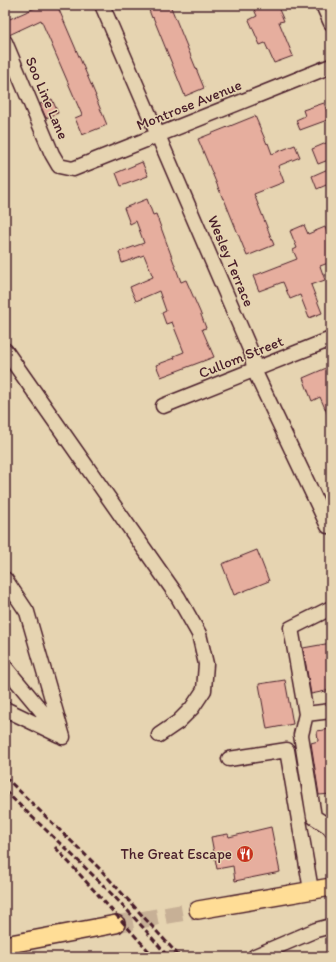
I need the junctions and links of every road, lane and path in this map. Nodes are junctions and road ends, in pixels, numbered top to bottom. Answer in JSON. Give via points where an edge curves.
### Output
{"nodes":[{"id":1,"x":102,"y":5,"type":"edge"},
{"id":2,"x":323,"y":5,"type":"edge"},
{"id":3,"x":331,"y":23,"type":"edge"},
{"id":4,"x":5,"y":42,"type":"edge"},
{"id":5,"x":331,"y":66,"type":"edge"},
{"id":6,"x":159,"y":135,"type":"junction"},
{"id":7,"x":59,"y":166,"type":"joint"},
{"id":8,"x":331,"y":339,"type":"edge"},
{"id":9,"x":5,"y":350,"type":"edge"},
{"id":10,"x":254,"y":370,"type":"junction"},
{"id":11,"x":163,"y":406,"type":"dead end"},
{"id":12,"x":331,"y":526,"type":"edge"},
{"id":13,"x":5,"y":579,"type":"edge"},
{"id":14,"x":331,"y":608,"type":"edge"},
{"id":15,"x":5,"y":667,"type":"edge"},
{"id":16,"x":5,"y":709,"type":"edge"},
{"id":17,"x":331,"y":711,"type":"edge"},
{"id":18,"x":306,"y":714,"type":"junction"},
{"id":19,"x":159,"y":734,"type":"dead end"},
{"id":20,"x":63,"y":737,"type":"junction"},
{"id":21,"x":229,"y":759,"type":"dead end"},
{"id":22,"x":331,"y":830,"type":"edge"},
{"id":23,"x":331,"y":887,"type":"edge"},
{"id":24,"x":311,"y":890,"type":"junction"},
{"id":25,"x":198,"y":910,"type":"tunnel mouth"},
{"id":26,"x":116,"y":924,"type":"tunnel mouth"},
{"id":27,"x":331,"y":926,"type":"edge"},
{"id":28,"x":5,"y":945,"type":"edge"},
{"id":29,"x":255,"y":956,"type":"dead end"}],
"edges":[{"from":1,"to":6,"type":"street","name":"Wesley Terrace"},
{"from":2,"to":3,"type":"street"},
{"from":4,"to":7,"type":"street","name":"Soo Line Lane"},
{"from":5,"to":6,"type":"street","name":"Montrose Avenue"},
{"from":6,"to":7,"type":"street","name":"Montrose Avenue","via":[[73,169]]},
{"from":6,"to":10,"type":"street","name":"Wesley Terrace","via":[[252,354]]},
{"from":8,"to":10,"type":"street","name":"Cullom Street"},
{"from":9,"to":19,"type":"street","via":[[178,597],[199,634],[206,664],[204,690],[192,708],[178,722]]},
{"from":10,"to":11,"type":"street","name":"Cullom Street"},
{"from":10,"to":12,"type":"street","name":"Wesley Terrace","via":[[328,526]]},
{"from":13,"to":20,"type":"street","via":[[27,612]]},
{"from":14,"to":18,"type":"street","via":[[291,628]]},
{"from":15,"to":20,"type":"street"},
{"from":16,"to":20,"type":"street"},
{"from":17,"to":18,"type":"street"},
{"from":18,"to":22,"type":"street","via":[[301,735],[314,817]]},
{"from":21,"to":24,"type":"street","via":[[287,750]]},
{"from":23,"to":24,"type":"main road"},
{"from":24,"to":25,"type":"main road"},
{"from":26,"to":28,"type":"main road"},
{"from":27,"to":29,"type":"street"}]}
